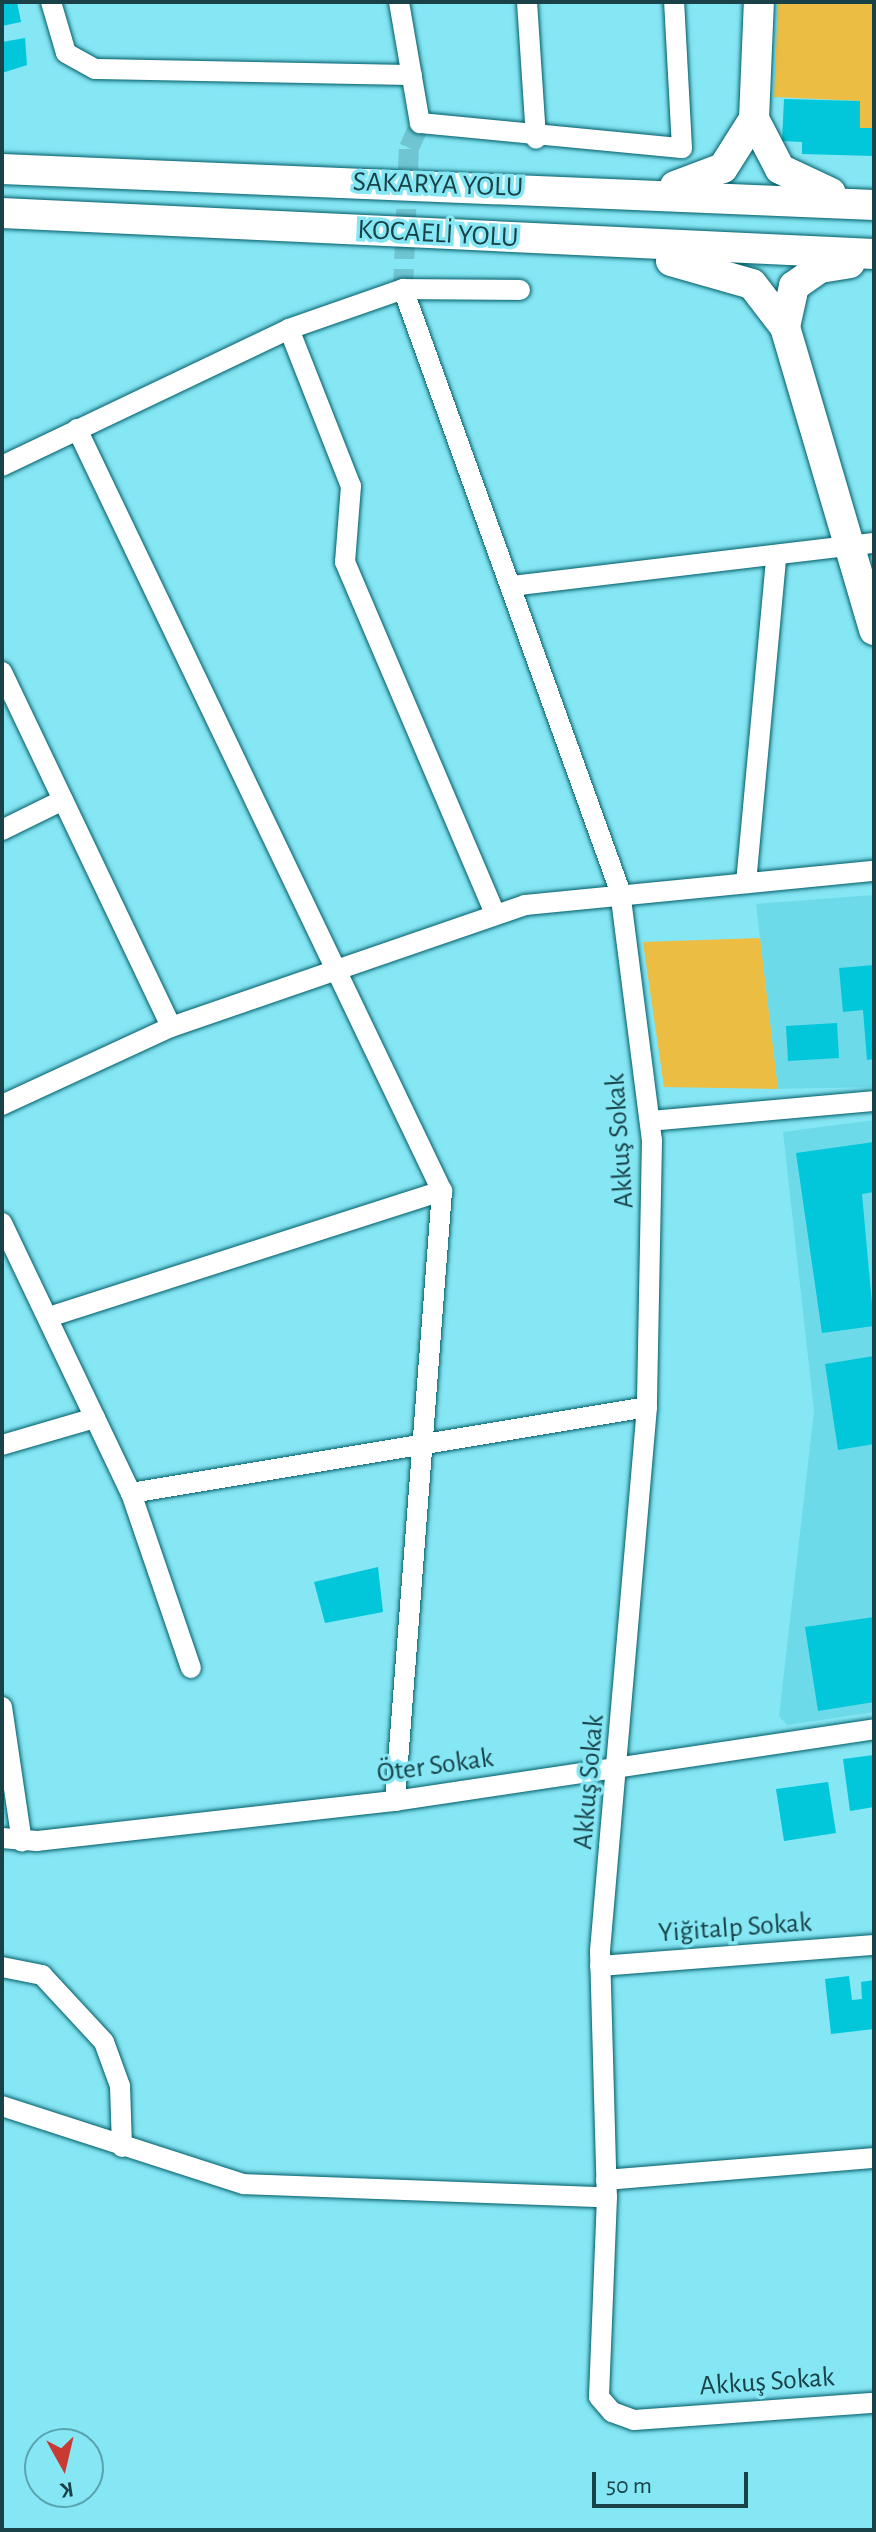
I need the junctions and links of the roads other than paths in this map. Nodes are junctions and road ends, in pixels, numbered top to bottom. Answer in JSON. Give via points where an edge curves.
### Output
{"nodes":[{"id":1,"x":51,"y":2,"type":"edge"},
{"id":2,"x":399,"y":2,"type":"edge"},
{"id":3,"x":527,"y":2,"type":"edge"},
{"id":4,"x":674,"y":2,"type":"edge"},
{"id":5,"x":759,"y":2,"type":"edge"},
{"id":6,"x":412,"y":75,"type":"junction"},
{"id":7,"x":754,"y":119,"type":"junction"},
{"id":8,"x":536,"y":139,"type":"junction"},
{"id":9,"x":2,"y":169,"type":"edge"},
{"id":10,"x":605,"y":192,"type":"junction"},
{"id":11,"x":874,"y":204,"type":"edge"},
{"id":12,"x":2,"y":213,"type":"edge"},
{"id":13,"x":439,"y":234,"type":"junction"},
{"id":14,"x":874,"y":254,"type":"edge"},
{"id":15,"x":874,"y":262,"type":"edge"},
{"id":16,"x":403,"y":289,"type":"junction"},
{"id":17,"x":520,"y":290,"type":"dead end"},
{"id":18,"x":785,"y":327,"type":"junction"},
{"id":19,"x":289,"y":329,"type":"junction"},
{"id":20,"x":77,"y":429,"type":"junction"},
{"id":21,"x":2,"y":466,"type":"edge"},
{"id":22,"x":862,"y":547,"type":"edge"},
{"id":23,"x":776,"y":559,"type":"junction"},
{"id":24,"x":512,"y":586,"type":"junction"},
{"id":25,"x":874,"y":630,"type":"edge"},
{"id":26,"x":2,"y":672,"type":"edge"},
{"id":27,"x":63,"y":800,"type":"junction"},
{"id":28,"x":2,"y":830,"type":"edge"},
{"id":29,"x":874,"y":871,"type":"edge"},
{"id":30,"x":746,"y":883,"type":"junction"},
{"id":31,"x":620,"y":891,"type":"junction"},
{"id":32,"x":495,"y":913,"type":"junction"},
{"id":33,"x":337,"y":968,"type":"junction"},
{"id":34,"x":171,"y":1027,"type":"junction"},
{"id":35,"x":874,"y":1101,"type":"edge"},
{"id":36,"x":2,"y":1105,"type":"edge"},
{"id":37,"x":650,"y":1121,"type":"junction"},
{"id":38,"x":442,"y":1191,"type":"junction"},
{"id":39,"x":2,"y":1223,"type":"edge"},
{"id":40,"x":49,"y":1317,"type":"junction"},
{"id":41,"x":647,"y":1407,"type":"junction"},
{"id":42,"x":95,"y":1418,"type":"junction"},
{"id":43,"x":2,"y":1445,"type":"edge"},
{"id":44,"x":424,"y":1445,"type":"junction"},
{"id":45,"x":131,"y":1493,"type":"junction"},
{"id":46,"x":191,"y":1668,"type":"dead end"},
{"id":47,"x":2,"y":1707,"type":"edge"},
{"id":48,"x":874,"y":1729,"type":"edge"},
{"id":49,"x":620,"y":1767,"type":"junction"},
{"id":50,"x":395,"y":1801,"type":"junction"},
{"id":51,"x":12,"y":1840,"type":"edge"},
{"id":52,"x":874,"y":1945,"type":"edge"},
{"id":53,"x":600,"y":1966,"type":"junction"},
{"id":54,"x":2,"y":1967,"type":"edge"},
{"id":55,"x":2,"y":2106,"type":"edge"},
{"id":56,"x":122,"y":2147,"type":"junction"},
{"id":57,"x":874,"y":2158,"type":"edge"},
{"id":58,"x":606,"y":2188,"type":"junction"},
{"id":59,"x":874,"y":2403,"type":"edge"}],
"edges":[{"from":1,"to":6,"type":"street","via":[[66,53],[95,69]]},
{"from":2,"to":6,"type":"street"},
{"from":3,"to":8,"type":"street"},
{"from":4,"to":8,"type":"street","via":[[682,148]]},
{"from":5,"to":7,"type":"highway"},
{"from":6,"to":8,"type":"street","via":[[420,123]]},
{"from":7,"to":10,"type":"highway","via":[[734,156],[710,178]]},
{"from":7,"to":11,"type":"highway","via":[[770,156],[796,181]]},
{"from":9,"to":10,"type":"highway","name":"SAKARYA YOLU"},
{"from":10,"to":11,"type":"highway","name":"SAKARYA YOLU"},
{"from":12,"to":13,"type":"highway","name":"KOCAELİ YOLU"},
{"from":13,"to":14,"type":"highway","name":"KOCAELİ YOLU"},
{"from":13,"to":18,"type":"highway","via":[[711,266],[752,284]]},
{"from":15,"to":18,"type":"highway","via":[[805,275],[786,302]]},
{"from":16,"to":17,"type":"street"},
{"from":16,"to":19,"type":"street"},
{"from":16,"to":24,"type":"street","name":"Akkuş Sokak"},
{"from":18,"to":22,"type":"highway"},
{"from":19,"to":20,"type":"street"},
{"from":19,"to":32,"type":"street","via":[[351,486],[345,562]]},
{"from":20,"to":21,"type":"street"},
{"from":20,"to":33,"type":"street"},
{"from":22,"to":23,"type":"street"},
{"from":22,"to":25,"type":"highway"},
{"from":23,"to":24,"type":"street"},
{"from":23,"to":30,"type":"street"},
{"from":24,"to":31,"type":"street","name":"Akkuş Sokak"},
{"from":26,"to":27,"type":"street"},
{"from":27,"to":28,"type":"street"},
{"from":27,"to":34,"type":"street"},
{"from":29,"to":30,"type":"street"},
{"from":30,"to":31,"type":"street"},
{"from":31,"to":32,"type":"street"},
{"from":31,"to":37,"type":"street","name":"Akkuş Sokak"},
{"from":32,"to":33,"type":"street"},
{"from":33,"to":34,"type":"street"},
{"from":33,"to":38,"type":"street"},
{"from":34,"to":36,"type":"street"},
{"from":35,"to":37,"type":"street"},
{"from":37,"to":41,"type":"street","name":"Akkuş Sokak"},
{"from":38,"to":40,"type":"street"},
{"from":38,"to":44,"type":"street"},
{"from":39,"to":40,"type":"street"},
{"from":40,"to":42,"type":"street"},
{"from":41,"to":44,"type":"street"},
{"from":41,"to":49,"type":"street","name":"Akkuş Sokak"},
{"from":42,"to":43,"type":"street"},
{"from":42,"to":45,"type":"street"},
{"from":44,"to":45,"type":"street"},
{"from":44,"to":50,"type":"street"},
{"from":45,"to":46,"type":"street"},
{"from":47,"to":51,"type":"street"},
{"from":48,"to":49,"type":"street","name":"Öter Sokak"},
{"from":49,"to":50,"type":"street","name":"Öter Sokak"},
{"from":49,"to":53,"type":"street","name":"Akkuş Sokak"},
{"from":50,"to":51,"type":"street","name":"Öter Sokak"},
{"from":52,"to":53,"type":"street","name":"Yiğitalp Sokak"},
{"from":53,"to":58,"type":"street","name":"Akkuş Sokak"},
{"from":54,"to":56,"type":"street","via":[[42,1975],[104,2042],[120,2086]]},
{"from":55,"to":56,"type":"street"},
{"from":56,"to":58,"type":"street","via":[[244,2184]]},
{"from":57,"to":58,"type":"street"},
{"from":58,"to":59,"type":"street","name":"Akkuş Sokak","via":[[599,2397],[612,2412],[634,2420]]}]}
